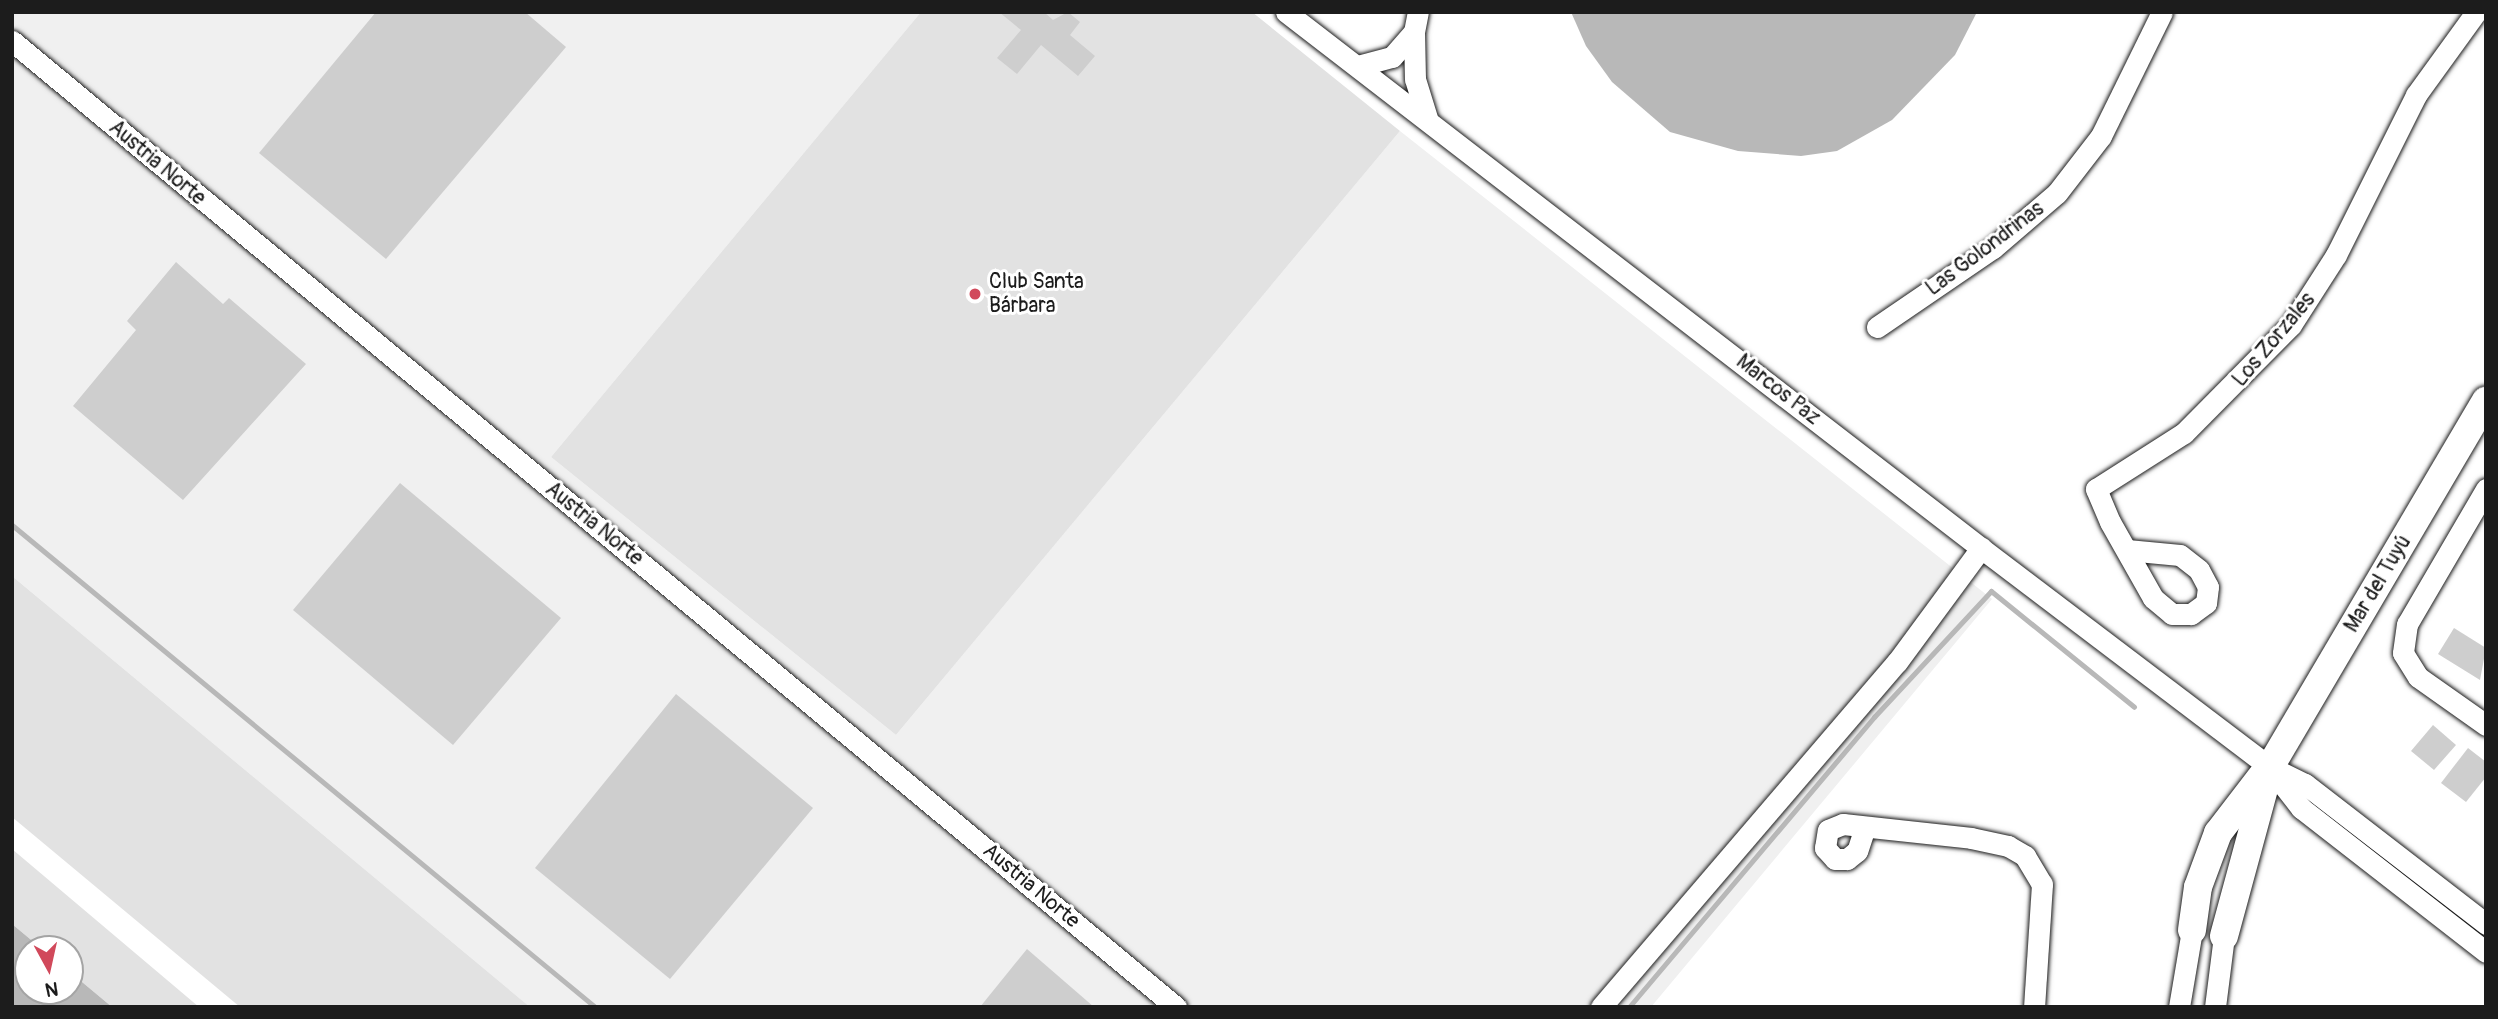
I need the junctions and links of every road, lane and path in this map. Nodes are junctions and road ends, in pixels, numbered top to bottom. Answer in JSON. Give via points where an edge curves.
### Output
{"nodes":[{"id":1,"x":1286,"y":12,"type":"edge"},
{"id":2,"x":2162,"y":12,"type":"edge"},
{"id":3,"x":2476,"y":12,"type":"edge"},
{"id":4,"x":1416,"y":22,"type":"edge"},
{"id":5,"x":12,"y":41,"type":"edge"},
{"id":6,"x":1358,"y":66,"type":"junction"},
{"id":7,"x":1427,"y":118,"type":"junction"},
{"id":8,"x":1877,"y":327,"type":"dead end"},
{"id":9,"x":2486,"y":401,"type":"edge"},
{"id":10,"x":2486,"y":489,"type":"edge"},
{"id":11,"x":1981,"y":548,"type":"junction"},
{"id":12,"x":2127,"y":550,"type":"dead end"},
{"id":13,"x":2486,"y":725,"type":"edge"},
{"id":14,"x":2270,"y":767,"type":"junction"},
{"id":15,"x":1865,"y":827,"type":"dead end"},
{"id":16,"x":2486,"y":924,"type":"edge"},
{"id":17,"x":2192,"y":930,"type":"joint"},
{"id":18,"x":2224,"y":936,"type":"joint"},
{"id":19,"x":2486,"y":952,"type":"edge"},
{"id":20,"x":1177,"y":1007,"type":"edge"},
{"id":21,"x":1601,"y":1007,"type":"edge"},
{"id":22,"x":2034,"y":1007,"type":"edge"},
{"id":23,"x":2179,"y":1007,"type":"edge"},
{"id":24,"x":2215,"y":1007,"type":"edge"}],
"edges":[{"from":1,"to":6,"type":"street","name":"Marcos Paz"},
{"from":2,"to":8,"type":"street","name":"Las Golondrinas","via":[[2101,136],[2057,193],[1993,248]]},
{"from":3,"to":12,"type":"street","name":"Los Zorzales","via":[[2416,95],[2336,255],[2291,325],[2184,433],[2096,489]]},
{"from":4,"to":6,"type":"street","via":[[1392,57]]},
{"from":4,"to":7,"type":"street","via":[[1415,79]]},
{"from":5,"to":20,"type":"street","name":"Austria Norte"},
{"from":6,"to":7,"type":"street","name":"Marcos Paz"},
{"from":7,"to":11,"type":"street","name":"Marcos Paz"},
{"from":9,"to":14,"type":"street","name":"Mar del Tuyú"},
{"from":10,"to":13,"type":"street","via":[[2407,624],[2403,646],[2418,677]]},
{"from":11,"to":14,"type":"street","name":"Marcos Paz"},
{"from":11,"to":21,"type":"street","via":[[1897,662]]},
{"from":14,"to":16,"type":"street","via":[[2305,784]]},
{"from":14,"to":17,"type":"street","via":[[2218,834],[2198,887]]},
{"from":14,"to":18,"type":"street"},
{"from":14,"to":19,"type":"street","via":[[2301,808]]},
{"from":15,"to":22,"type":"street","via":[[1971,838],[2008,846],[2025,856],[2042,884]]},
{"from":17,"to":23,"type":"street"},
{"from":18,"to":24,"type":"street"}]}
